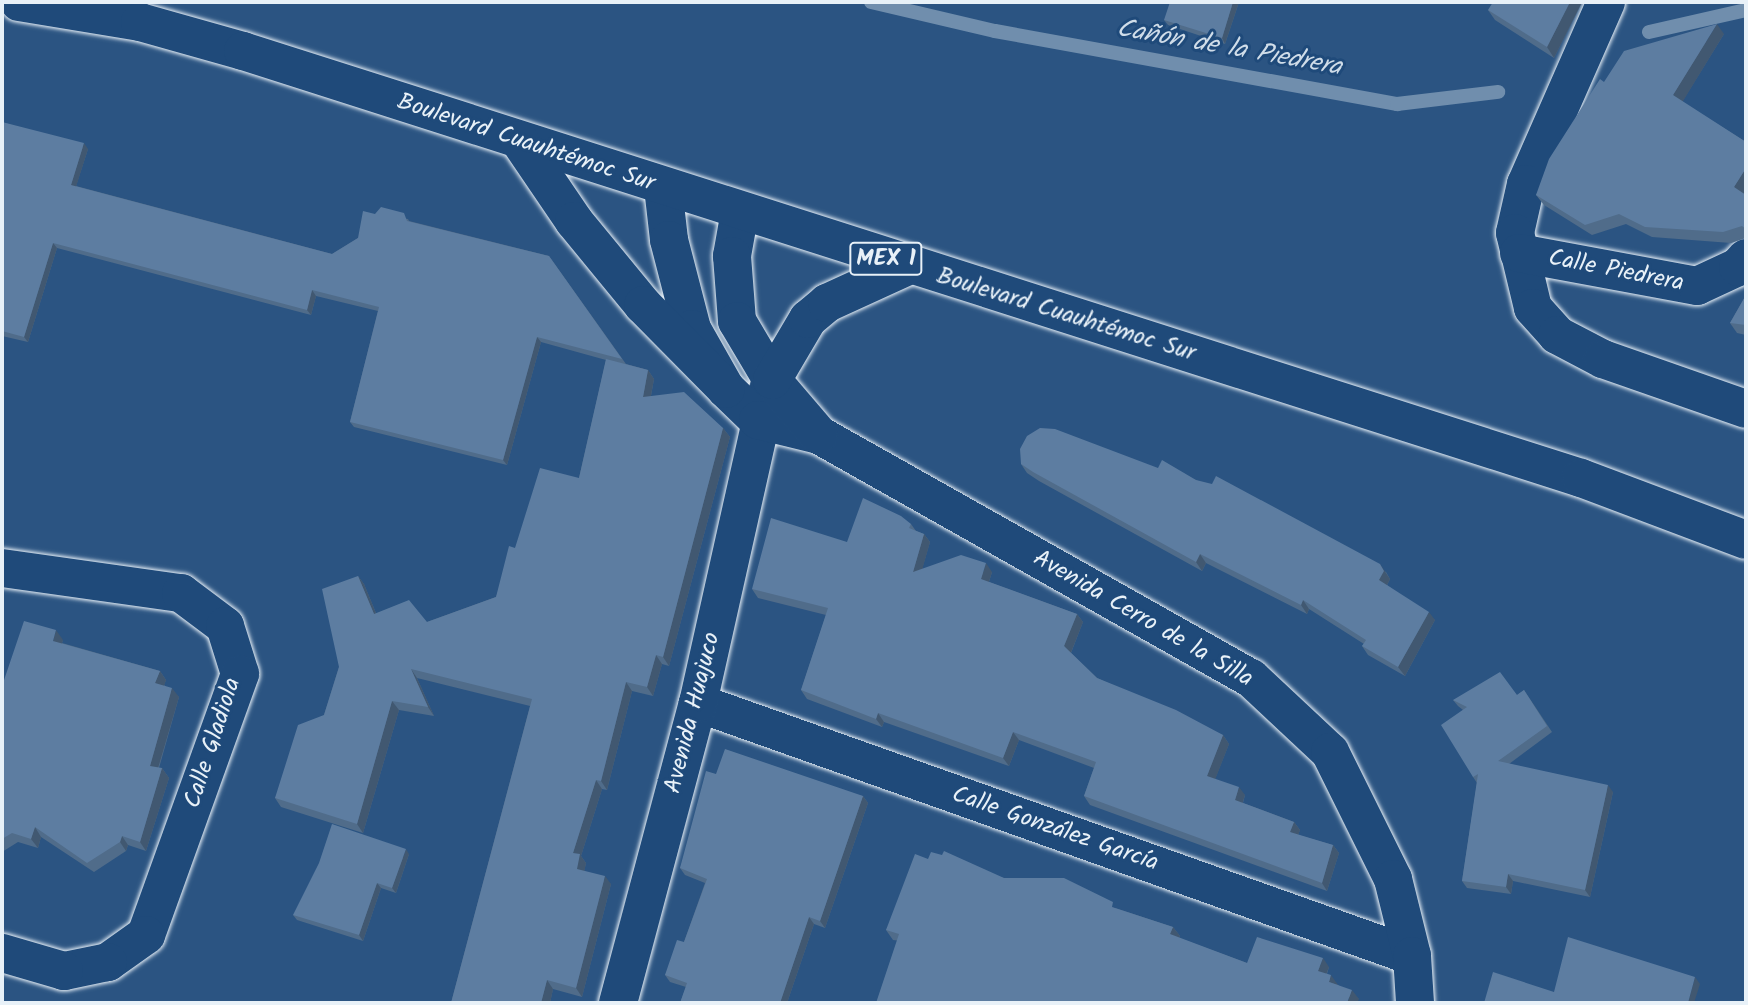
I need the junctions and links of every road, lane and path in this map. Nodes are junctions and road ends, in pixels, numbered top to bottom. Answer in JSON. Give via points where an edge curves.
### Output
{"nodes":[{"id":1,"x":19,"y":2,"type":"edge"},
{"id":2,"x":1606,"y":2,"type":"edge"},
{"id":3,"x":519,"y":140,"type":"junction"},
{"id":4,"x":663,"y":187,"type":"junction"},
{"id":5,"x":740,"y":211,"type":"junction"},
{"id":6,"x":1519,"y":253,"type":"junction"},
{"id":7,"x":1746,"y":258,"type":"edge"},
{"id":8,"x":908,"y":266,"type":"junction"},
{"id":9,"x":772,"y":380,"type":"junction"},
{"id":10,"x":726,"y":389,"type":"junction"},
{"id":11,"x":1746,"y":409,"type":"edge"},
{"id":12,"x":758,"y":421,"type":"junction"},
{"id":13,"x":818,"y":435,"type":"junction"},
{"id":14,"x":1746,"y":540,"type":"edge"},
{"id":15,"x":2,"y":568,"type":"edge"},
{"id":16,"x":698,"y":703,"type":"junction"},
{"id":17,"x":2,"y":953,"type":"edge"},
{"id":18,"x":1412,"y":956,"type":"junction"},
{"id":19,"x":618,"y":1003,"type":"edge"},
{"id":20,"x":1415,"y":1003,"type":"edge"}],
"edges":[{"from":1,"to":3,"type":"main road","name":"Boulevard Cuauhtémoc Sur","number":"MEX 1","via":[[140,22]]},
{"from":2,"to":6,"type":"main road","via":[[1526,184],[1515,233]]},
{"from":3,"to":4,"type":"main road","name":"Boulevard Cuauhtémoc Sur","number":"MEX 1"},
{"from":3,"to":10,"type":"main road","via":[[574,221],[643,306]]},
{"from":4,"to":5,"type":"main road","name":"Boulevard Cuauhtémoc Sur","number":"MEX 1"},
{"from":4,"to":10,"type":"main road","via":[[668,240],[692,329]]},
{"from":5,"to":8,"type":"main road","name":"Boulevard Cuauhtémoc Sur","number":"MEX 1"},
{"from":5,"to":9,"type":"main road","via":[[732,256],[737,321]]},
{"from":6,"to":7,"type":"main road","name":"Calle Piedrera","via":[[1697,286],[1738,267]]},
{"from":6,"to":11,"type":"main road","via":[[1533,308],[1558,335],[1640,373]]},
{"from":8,"to":9,"type":"main road","name":"Avenida Huajuco","via":[[827,303],[808,319]]},
{"from":8,"to":14,"type":"main road","name":"Boulevard Cuauhtémoc Sur","number":"MEX 1","via":[[1581,478]]},
{"from":9,"to":12,"type":"main road","name":"Avenida Huajuco"},
{"from":9,"to":13,"type":"main road","name":"Avenida Cerro de la Silla"},
{"from":10,"to":12,"type":"main road"},
{"from":12,"to":13,"type":"main road","name":"Avenida Cerro de la Silla"},
{"from":12,"to":16,"type":"main road","name":"Avenida Huajuco"},
{"from":13,"to":18,"type":"main road","name":"Avenida Cerro de la Silla","via":[[1251,678],[1331,752],[1393,879]]},
{"from":15,"to":17,"type":"main road","name":"Calle Gladiola","via":[[181,593],[225,626],[240,674],[146,935],[108,962],[64,971]]},
{"from":16,"to":18,"type":"main road","name":"Calle González García"},
{"from":16,"to":19,"type":"main road","name":"Avenida Huajuco"},
{"from":18,"to":20,"type":"main road","name":"Avenida Cerro de la Silla"}]}
